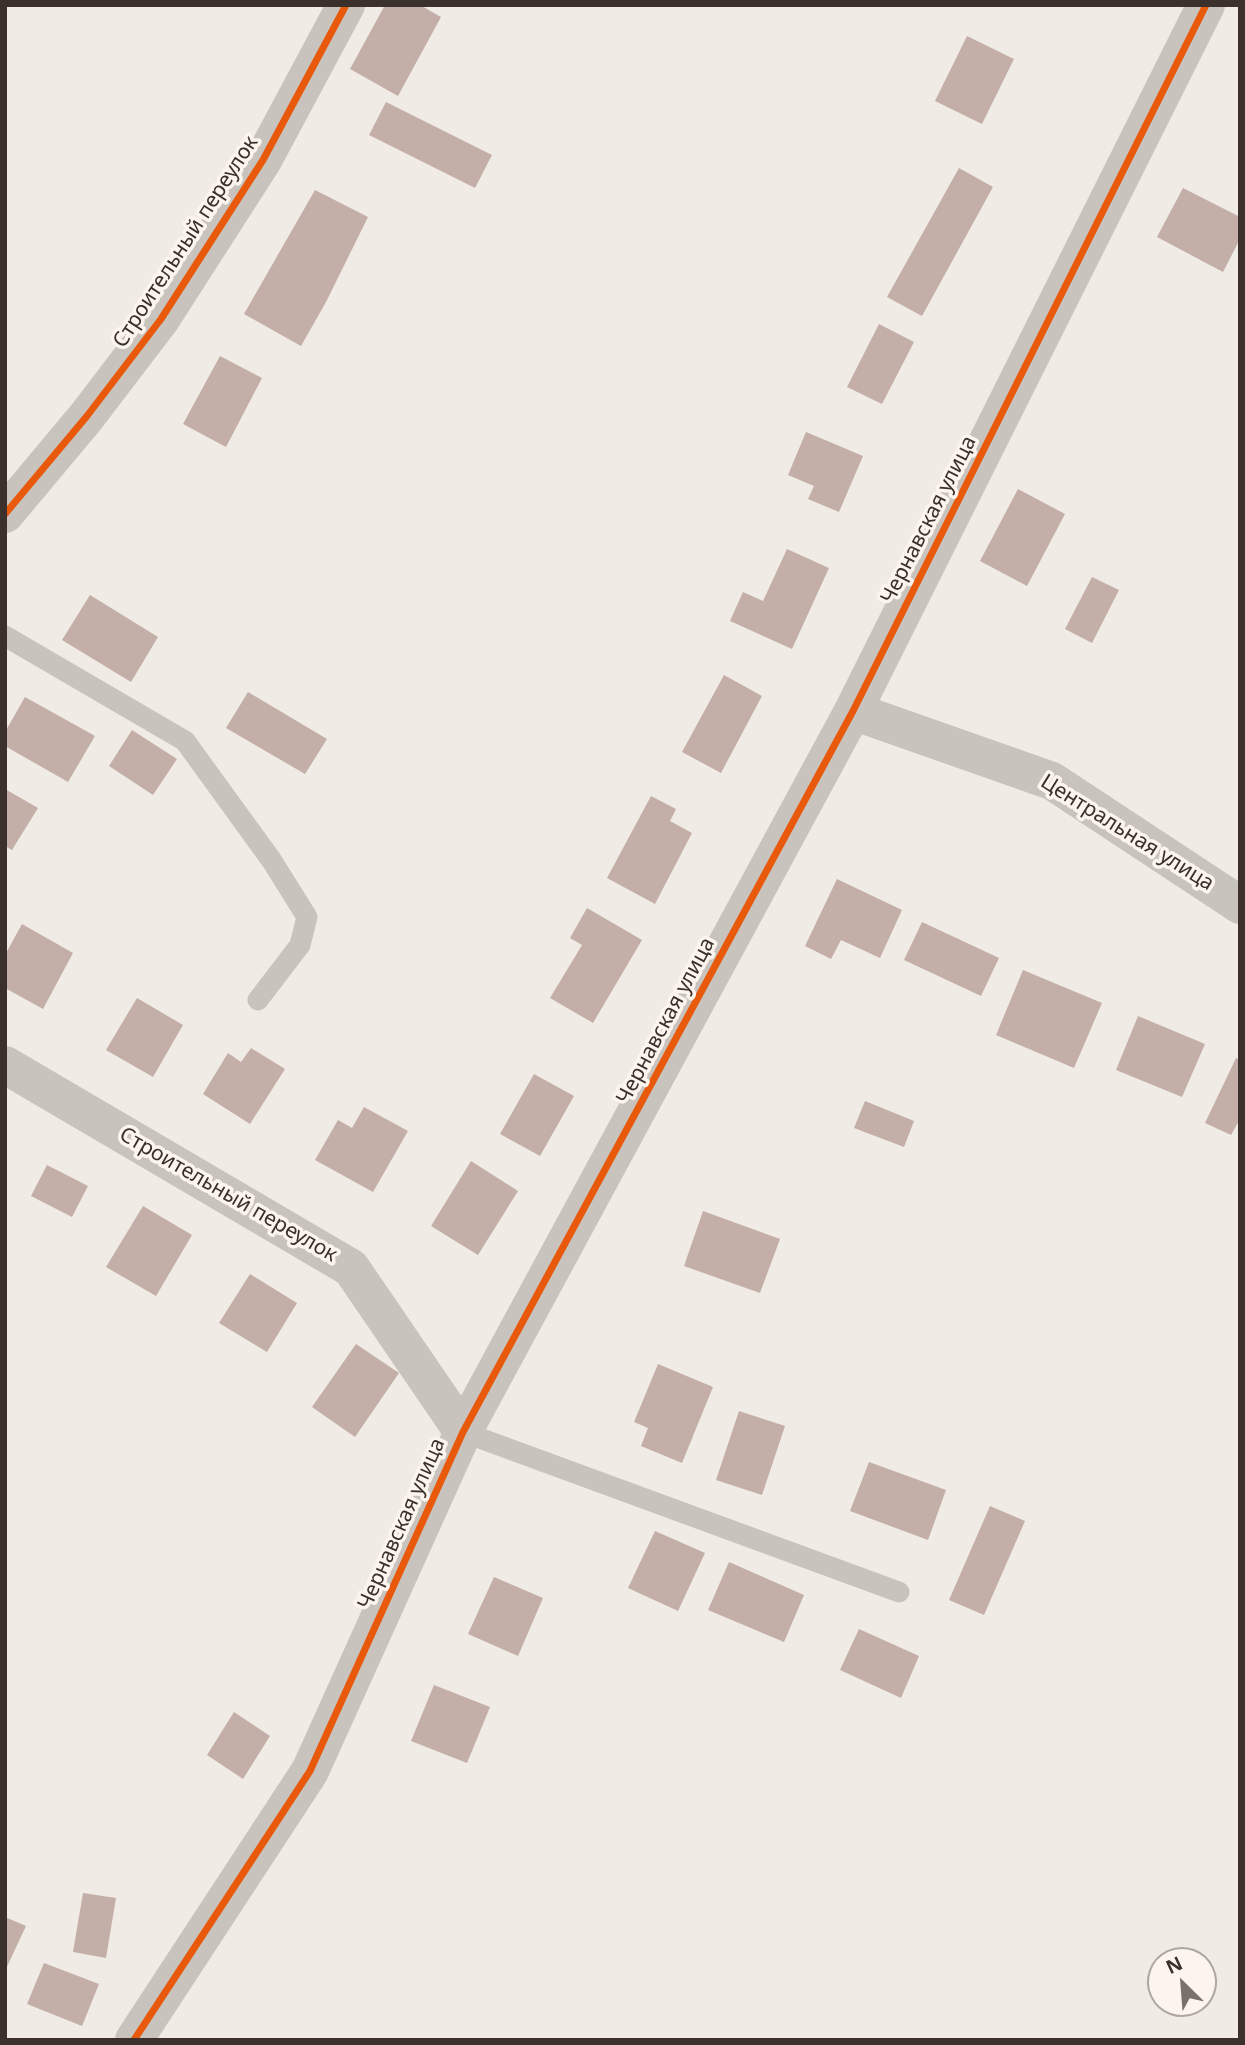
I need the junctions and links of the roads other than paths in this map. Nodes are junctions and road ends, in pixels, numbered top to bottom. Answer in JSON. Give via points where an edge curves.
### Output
{"nodes":[{"id":1,"x":346,"y":5,"type":"edge"},
{"id":2,"x":1206,"y":5,"type":"edge"},
{"id":3,"x":5,"y":514,"type":"edge"},
{"id":4,"x":5,"y":636,"type":"edge"},
{"id":5,"x":853,"y":711,"type":"junction"},
{"id":6,"x":1240,"y":905,"type":"edge"},
{"id":7,"x":258,"y":1000,"type":"dead end"},
{"id":8,"x":5,"y":1065,"type":"edge"},
{"id":9,"x":463,"y":1433,"type":"junction"},
{"id":10,"x":899,"y":1592,"type":"dead end"},
{"id":11,"x":134,"y":2040,"type":"edge"}],
"edges":[{"from":1,"to":3,"type":"street","name":"Строительный переулок","via":[[263,160],[161,319]]},
{"from":2,"to":5,"type":"street","name":"Чернавская улица"},
{"from":4,"to":7,"type":"lane","via":[[185,741],[272,861],[307,917],[300,945]]},
{"from":5,"to":6,"type":"street","name":"Центральная улица","via":[[1052,781]]},
{"from":5,"to":9,"type":"street","name":"Чернавская улица"},
{"from":8,"to":9,"type":"street","name":"Строительный переулок","via":[[351,1268]]},
{"from":9,"to":10,"type":"lane"},
{"from":9,"to":11,"type":"street","name":"Чернавская улица","via":[[310,1771]]}]}
